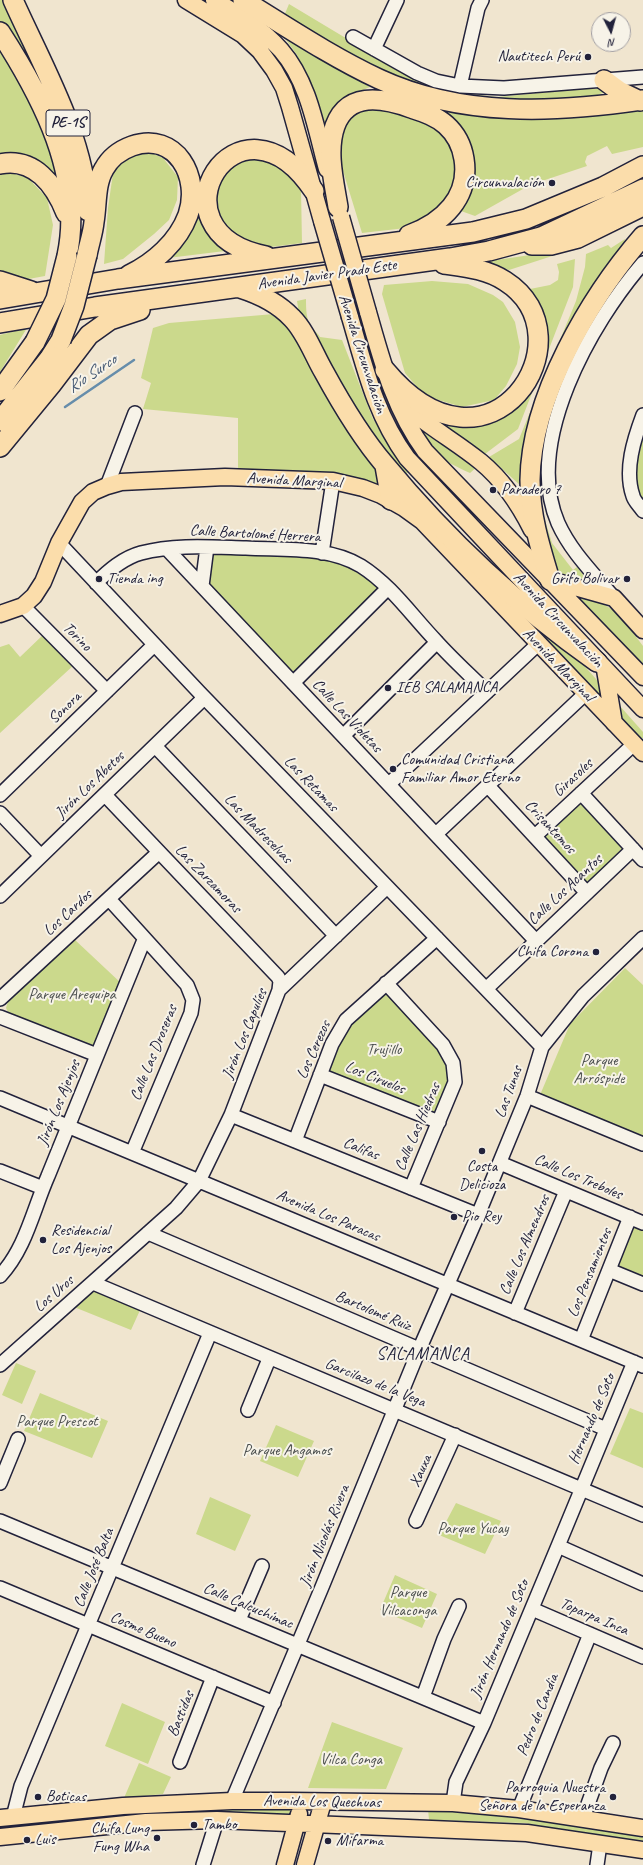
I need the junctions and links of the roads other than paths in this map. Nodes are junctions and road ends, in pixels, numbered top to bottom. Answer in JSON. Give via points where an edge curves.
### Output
{"nodes":[{"id":1,"x":13,"y":0,"type":"edge"},
{"id":2,"x":186,"y":0,"type":"edge"},
{"id":3,"x":214,"y":0,"type":"edge"},
{"id":4,"x":243,"y":0,"type":"edge"},
{"id":5,"x":397,"y":0,"type":"edge"},
{"id":6,"x":482,"y":0,"type":"edge"},
{"id":7,"x":0,"y":32,"type":"edge"},
{"id":8,"x":353,"y":37,"type":"dead end"},
{"id":9,"x":374,"y":49,"type":"junction"},
{"id":10,"x":643,"y":77,"type":"edge"},
{"id":11,"x":604,"y":80,"type":"junction"},
{"id":12,"x":460,"y":86,"type":"junction"},
{"id":13,"x":642,"y":100,"type":"edge"},
{"id":14,"x":0,"y":164,"type":"edge"},
{"id":15,"x":643,"y":166,"type":"edge"},
{"id":16,"x":643,"y":189,"type":"edge"},
{"id":17,"x":314,"y":191,"type":"junction"},
{"id":18,"x":643,"y":206,"type":"edge"},
{"id":19,"x":339,"y":212,"type":"junction"},
{"id":20,"x":70,"y":224,"type":"junction"},
{"id":21,"x":643,"y":236,"type":"edge"},
{"id":22,"x":378,"y":244,"type":"junction"},
{"id":23,"x":508,"y":246,"type":"junction"},
{"id":24,"x":87,"y":255,"type":"junction"},
{"id":25,"x":279,"y":258,"type":"junction"},
{"id":26,"x":429,"y":261,"type":"junction"},
{"id":27,"x":643,"y":263,"type":"edge"},
{"id":28,"x":118,"y":279,"type":"junction"},
{"id":29,"x":239,"y":287,"type":"junction"},
{"id":30,"x":2,"y":293,"type":"edge"},
{"id":31,"x":184,"y":295,"type":"junction"},
{"id":32,"x":0,"y":323,"type":"edge"},
{"id":33,"x":385,"y":370,"type":"junction"},
{"id":34,"x":0,"y":391,"type":"edge"},
{"id":35,"x":392,"y":392,"type":"junction"},
{"id":36,"x":135,"y":413,"type":"dead end"},
{"id":37,"x":643,"y":415,"type":"edge"},
{"id":38,"x":0,"y":421,"type":"edge"},
{"id":39,"x":0,"y":446,"type":"edge"},
{"id":40,"x":386,"y":466,"type":"junction"},
{"id":41,"x":333,"y":481,"type":"junction"},
{"id":42,"x":107,"y":486,"type":"junction"},
{"id":43,"x":391,"y":500,"type":"junction"},
{"id":44,"x":643,"y":511,"type":"edge"},
{"id":45,"x":59,"y":543,"type":"junction"},
{"id":46,"x":540,"y":546,"type":"junction"},
{"id":47,"x":207,"y":547,"type":"junction"},
{"id":48,"x":167,"y":549,"type":"junction"},
{"id":49,"x":322,"y":553,"type":"junction"},
{"id":50,"x":474,"y":561,"type":"junction"},
{"id":51,"x":550,"y":580,"type":"junction"},
{"id":52,"x":96,"y":583,"type":"junction"},
{"id":53,"x":202,"y":586,"type":"junction"},
{"id":54,"x":388,"y":588,"type":"junction"},
{"id":55,"x":489,"y":593,"type":"junction"},
{"id":56,"x":614,"y":598,"type":"junction"},
{"id":57,"x":23,"y":606,"type":"junction"},
{"id":58,"x":0,"y":614,"type":"edge"},
{"id":59,"x":641,"y":625,"type":"edge"},
{"id":60,"x":437,"y":642,"type":"junction"},
{"id":61,"x":538,"y":644,"type":"junction"},
{"id":62,"x":154,"y":645,"type":"junction"},
{"id":63,"x":601,"y":666,"type":"junction"},
{"id":64,"x":643,"y":677,"type":"edge"},
{"id":65,"x":293,"y":683,"type":"junction"},
{"id":66,"x":107,"y":691,"type":"junction"},
{"id":67,"x":487,"y":692,"type":"junction"},
{"id":68,"x":586,"y":693,"type":"junction"},
{"id":69,"x":204,"y":698,"type":"junction"},
{"id":70,"x":643,"y":709,"type":"edge"},
{"id":71,"x":614,"y":723,"type":"junction"},
{"id":72,"x":343,"y":736,"type":"junction"},
{"id":73,"x":155,"y":746,"type":"junction"},
{"id":74,"x":639,"y":749,"type":"edge"},
{"id":75,"x":389,"y":784,"type":"junction"},
{"id":76,"x":488,"y":786,"type":"junction"},
{"id":77,"x":581,"y":793,"type":"junction"},
{"id":78,"x":0,"y":795,"type":"edge"},
{"id":79,"x":104,"y":795,"type":"junction"},
{"id":80,"x":0,"y":813,"type":"edge"},
{"id":81,"x":436,"y":834,"type":"junction"},
{"id":82,"x":535,"y":836,"type":"junction"},
{"id":83,"x":634,"y":849,"type":"junction"},
{"id":84,"x":158,"y":853,"type":"junction"},
{"id":85,"x":41,"y":856,"type":"junction"},
{"id":86,"x":643,"y":860,"type":"edge"},
{"id":87,"x":387,"y":887,"type":"junction"},
{"id":88,"x":587,"y":893,"type":"junction"},
{"id":89,"x":0,"y":896,"type":"edge"},
{"id":90,"x":109,"y":899,"type":"junction"},
{"id":91,"x":336,"y":936,"type":"junction"},
{"id":92,"x":437,"y":938,"type":"junction"},
{"id":93,"x":643,"y":938,"type":"edge"},
{"id":94,"x":144,"y":940,"type":"junction"},
{"id":95,"x":536,"y":941,"type":"junction"},
{"id":96,"x":386,"y":983,"type":"junction"},
{"id":97,"x":486,"y":989,"type":"junction"},
{"id":98,"x":279,"y":990,"type":"junction"},
{"id":99,"x":0,"y":999,"type":"edge"},
{"id":100,"x":0,"y":1017,"type":"edge"},
{"id":101,"x":542,"y":1046,"type":"junction"},
{"id":102,"x":97,"y":1056,"type":"junction"},
{"id":103,"x":320,"y":1075,"type":"junction"},
{"id":104,"x":527,"y":1096,"type":"junction"},
{"id":105,"x":0,"y":1098,"type":"edge"},
{"id":106,"x":231,"y":1115,"type":"junction"},
{"id":107,"x":439,"y":1122,"type":"junction"},
{"id":108,"x":68,"y":1126,"type":"junction"},
{"id":109,"x":296,"y":1141,"type":"junction"},
{"id":110,"x":643,"y":1144,"type":"edge"},
{"id":111,"x":132,"y":1153,"type":"junction"},
{"id":112,"x":500,"y":1163,"type":"junction"},
{"id":113,"x":0,"y":1171,"type":"edge"},
{"id":114,"x":200,"y":1181,"type":"junction"},
{"id":115,"x":42,"y":1188,"type":"junction"},
{"id":116,"x":411,"y":1188,"type":"junction"},
{"id":117,"x":566,"y":1191,"type":"junction"},
{"id":118,"x":478,"y":1215,"type":"junction"},
{"id":119,"x":630,"y":1217,"type":"junction"},
{"id":120,"x":643,"y":1222,"type":"edge"},
{"id":121,"x":148,"y":1233,"type":"junction"},
{"id":122,"x":609,"y":1270,"type":"junction"},
{"id":123,"x":0,"y":1276,"type":"edge"},
{"id":124,"x":93,"y":1283,"type":"junction"},
{"id":125,"x":447,"y":1284,"type":"junction"},
{"id":126,"x":643,"y":1284,"type":"edge"},
{"id":127,"x":515,"y":1313,"type":"junction"},
{"id":128,"x":210,"y":1334,"type":"junction"},
{"id":129,"x":581,"y":1340,"type":"junction"},
{"id":130,"x":419,"y":1350,"type":"junction"},
{"id":131,"x":269,"y":1359,"type":"junction"},
{"id":132,"x":638,"y":1364,"type":"edge"},
{"id":133,"x":0,"y":1365,"type":"edge"},
{"id":134,"x":396,"y":1409,"type":"junction"},
{"id":135,"x":248,"y":1410,"type":"dead end"},
{"id":136,"x":606,"y":1429,"type":"junction"},
{"id":137,"x":455,"y":1435,"type":"junction"},
{"id":138,"x":18,"y":1439,"type":"dead end"},
{"id":139,"x":0,"y":1483,"type":"edge"},
{"id":140,"x":581,"y":1488,"type":"junction"},
{"id":141,"x":643,"y":1515,"type":"edge"},
{"id":142,"x":0,"y":1521,"type":"edge"},
{"id":143,"x":416,"y":1521,"type":"dead end"},
{"id":144,"x":558,"y":1546,"type":"junction"},
{"id":145,"x":262,"y":1566,"type":"dead end"},
{"id":146,"x":112,"y":1568,"type":"junction"},
{"id":147,"x":643,"y":1584,"type":"edge"},
{"id":148,"x":0,"y":1588,"type":"edge"},
{"id":149,"x":459,"y":1606,"type":"dead end"},
{"id":150,"x":532,"y":1609,"type":"junction"},
{"id":151,"x":238,"y":1620,"type":"junction"},
{"id":152,"x":89,"y":1625,"type":"junction"},
{"id":153,"x":590,"y":1634,"type":"junction"},
{"id":154,"x":298,"y":1645,"type":"junction"},
{"id":155,"x":643,"y":1657,"type":"edge"},
{"id":156,"x":213,"y":1678,"type":"junction"},
{"id":157,"x":423,"y":1697,"type":"junction"},
{"id":158,"x":274,"y":1703,"type":"junction"},
{"id":159,"x":484,"y":1722,"type":"junction"},
{"id":160,"x":613,"y":1743,"type":"dead end"},
{"id":161,"x":180,"y":1762,"type":"dead end"},
{"id":162,"x":232,"y":1801,"type":"junction"},
{"id":163,"x":302,"y":1801,"type":"junction"},
{"id":164,"x":323,"y":1802,"type":"junction"},
{"id":165,"x":453,"y":1804,"type":"junction"},
{"id":166,"x":519,"y":1809,"type":"junction"},
{"id":167,"x":6,"y":1817,"type":"edge"},
{"id":168,"x":583,"y":1818,"type":"junction"},
{"id":169,"x":217,"y":1820,"type":"junction"},
{"id":170,"x":296,"y":1824,"type":"junction"},
{"id":171,"x":316,"y":1825,"type":"junction"},
{"id":172,"x":643,"y":1828,"type":"edge"},
{"id":173,"x":0,"y":1837,"type":"edge"},
{"id":174,"x":600,"y":1844,"type":"junction"},
{"id":175,"x":643,"y":1850,"type":"edge"},
{"id":176,"x":203,"y":1865,"type":"edge"},
{"id":177,"x":285,"y":1865,"type":"edge"},
{"id":178,"x":305,"y":1865,"type":"edge"},
{"id":179,"x":597,"y":1865,"type":"edge"}],
"edges":[{"from":1,"to":24,"type":"highway","number":"PE-1S","via":[[69,126],[77,150],[87,206]]},
{"from":2,"to":17,"type":"main road","name":"Avenida Circunvalación","via":[[243,36],[260,51],[274,70],[288,102]]},
{"from":3,"to":19,"type":"main road","name":"Avenida Circunvalación","via":[[263,32],[295,69],[306,95]]},
{"from":4,"to":13,"type":"highway","via":[[352,66],[423,95],[455,103],[521,110],[596,106]]},
{"from":5,"to":9,"type":"street"},
{"from":6,"to":12,"type":"street"},
{"from":7,"to":20,"type":"highway","number":"PE-1S","via":[[32,86],[55,137],[66,175]]},
{"from":8,"to":9,"type":"street"},
{"from":9,"to":12,"type":"street","via":[[436,81]]},
{"from":10,"to":11,"type":"street"},
{"from":11,"to":12,"type":"street","via":[[504,88]]},
{"from":11,"to":13,"type":"highway","via":[[619,91]]},
{"from":14,"to":20,"type":"highway","via":[[18,163],[40,173],[55,190]]},
{"from":15,"to":22,"type":"highway","name":"Avenida Javier Prado Este","via":[[603,187],[526,219],[473,232]]},
{"from":16,"to":23,"type":"highway","name":"Avenida Javier Prado Este","via":[[541,237]]},
{"from":17,"to":25,"type":"highway","via":[[290,163],[264,150],[237,153],[226,159],[214,172],[209,184],[207,201],[208,213],[214,226],[227,240],[241,249]]},
{"from":17,"to":63,"type":"main road","name":"Avenida Circunvalación","bridge":true,"via":[[376,405],[399,447],[414,467]]},
{"from":18,"to":23,"type":"highway","via":[[567,242]]},
{"from":19,"to":22,"type":"highway","via":[[331,143],[336,124],[345,110],[362,101],[382,99],[428,114],[446,125],[460,145],[465,164],[463,184],[456,202],[430,225],[412,234]]},
{"from":19,"to":33,"type":"main road","name":"Avenida Circunvalación","bridge":true},
{"from":20,"to":34,"type":"highway","number":"PE-1S","bridge":true,"via":[[67,256],[56,299],[35,342]]},
{"from":21,"to":46,"type":"highway","via":[[594,300],[561,363],[540,417],[530,479],[532,509]]},
{"from":22,"to":25,"type":"highway","name":"Avenida Javier Prado Este"},
{"from":23,"to":26,"type":"highway","name":"Avenida Javier Prado Este"},
{"from":24,"to":28,"type":"highway","via":[[98,188],[107,164],[123,150],[136,145],[158,145],[176,154],[186,168],[190,180],[191,200],[185,221],[161,254],[136,272]]},
{"from":24,"to":38,"type":"highway","number":"PE-1S","bridge":true,"via":[[78,296],[61,340]]},
{"from":25,"to":28,"type":"highway","name":"Avenida Javier Prado Este"},
{"from":26,"to":29,"type":"highway","name":"Avenida Javier Prado Este"},
{"from":26,"to":33,"type":"highway","via":[[488,272],[505,280],[516,290],[530,308],[536,328],[537,351],[532,371],[522,389],[503,406],[489,413],[465,417],[442,414],[424,405],[404,391]]},
{"from":27,"to":56,"type":"street","via":[[599,322],[571,381],[558,414],[549,465],[551,495],[568,544]]},
{"from":28,"to":30,"type":"highway","name":"Avenida Javier Prado Este","via":[[36,292]]},
{"from":29,"to":31,"type":"highway","name":"Avenida Javier Prado Este"},
{"from":29,"to":40,"type":"highway","via":[[273,303],[293,319],[349,416]]},
{"from":31,"to":32,"type":"highway","name":"Avenida Javier Prado Este"},
{"from":31,"to":39,"type":"highway","via":[[117,317],[96,329],[77,349],[51,385]]},
{"from":33,"to":35,"type":"main road","name":"Avenida Circunvalación"},
{"from":35,"to":46,"type":"main road","via":[[412,412],[481,462],[506,487],[525,515]]},
{"from":35,"to":51,"type":"main road","name":"Avenida Circunvalación","via":[[408,425],[425,451]]},
{"from":36,"to":42,"type":"street"},
{"from":37,"to":44,"type":"street","via":[[632,452],[629,478],[633,497]]},
{"from":40,"to":43,"type":"highway"},
{"from":40,"to":50,"type":"highway"},
{"from":41,"to":42,"type":"main road","name":"Avenida Marginal","via":[[225,477],[134,481]]},
{"from":41,"to":43,"type":"main road","name":"Avenida Marginal","via":[[368,490]]},
{"from":41,"to":49,"type":"street"},
{"from":42,"to":45,"type":"main road","name":"Avenida Marginal","via":[[93,492],[82,502]]},
{"from":43,"to":55,"type":"main road","name":"Avenida Marginal","via":[[422,521]]},
{"from":45,"to":52,"type":"street","name":"Las Retamas"},
{"from":45,"to":57,"type":"main road","name":"Avenida Marginal","via":[[43,582],[34,596]]},
{"from":46,"to":51,"type":"highway"},
{"from":47,"to":48,"type":"street","name":"Calle Bartolomé Herrera"},
{"from":47,"to":49,"type":"street","name":"Calle Bartolomé Herrera","via":[[304,550]]},
{"from":47,"to":53,"type":"street"},
{"from":48,"to":52,"type":"street","name":"Calle Bartolomé Herrera","via":[[140,554],[119,563]]},
{"from":48,"to":53,"type":"street","name":"Calle Las Violetas"},
{"from":49,"to":54,"type":"street","name":"Calle Bartolomé Herrera","via":[[360,565]]},
{"from":50,"to":55,"type":"highway"},
{"from":50,"to":63,"type":"highway","via":[[536,616]]},
{"from":51,"to":56,"type":"main road"},
{"from":51,"to":64,"type":"main road","name":"Avenida Circunvalación"},
{"from":52,"to":62,"type":"street","name":"Las Retamas"},
{"from":53,"to":65,"type":"street","name":"Calle Las Violetas"},
{"from":54,"to":60,"type":"street","name":"Calle Bartolomé Herrera"},
{"from":54,"to":65,"type":"street"},
{"from":55,"to":61,"type":"main road","name":"Avenida Marginal"},
{"from":56,"to":59,"type":"main road"},
{"from":57,"to":58,"type":"main road","name":"Avenida Marginal"},
{"from":57,"to":66,"type":"street","name":"Torino"},
{"from":60,"to":67,"type":"street","name":"Calle Bartolomé Herrera"},
{"from":60,"to":72,"type":"street"},
{"from":61,"to":67,"type":"street"},
{"from":61,"to":68,"type":"main road","name":"Avenida Marginal"},
{"from":62,"to":66,"type":"street","name":"Sonora"},
{"from":62,"to":69,"type":"street","name":"Las Retamas"},
{"from":63,"to":70,"type":"main road","name":"Avenida Circunvalación"},
{"from":63,"to":71,"type":"main road"},
{"from":65,"to":72,"type":"street","name":"Calle Las Violetas"},
{"from":66,"to":78,"type":"street","name":"Sonora"},
{"from":67,"to":75,"type":"street"},
{"from":68,"to":71,"type":"main road","name":"Avenida Marginal"},
{"from":68,"to":76,"type":"street"},
{"from":69,"to":73,"type":"street","name":"Jirón Los Abetos"},
{"from":69,"to":87,"type":"street","name":"Las Retamas"},
{"from":71,"to":74,"type":"main road","name":"Avenida Marginal"},
{"from":72,"to":75,"type":"street","name":"Calle Las Violetas"},
{"from":73,"to":79,"type":"street","name":"Jirón Los Abetos"},
{"from":73,"to":91,"type":"street","name":"Las Madreselvas"},
{"from":74,"to":77,"type":"street","name":"Girasoles"},
{"from":75,"to":81,"type":"street","name":"Calle Las Violetas"},
{"from":76,"to":81,"type":"street"},
{"from":76,"to":82,"type":"street","name":"Crisantemos"},
{"from":77,"to":82,"type":"street","name":"Girasoles"},
{"from":77,"to":83,"type":"street"},
{"from":79,"to":84,"type":"street","name":"Las Zarzamoras"},
{"from":79,"to":85,"type":"street","name":"Jirón Los Abetos"},
{"from":80,"to":85,"type":"street"},
{"from":81,"to":95,"type":"street","name":"Calle Las Violetas"},
{"from":82,"to":88,"type":"street","name":"Crisantemos"},
{"from":83,"to":86,"type":"street"},
{"from":83,"to":88,"type":"street","name":"Calle Los Acantos"},
{"from":84,"to":90,"type":"street","name":"Los Cardos"},
{"from":84,"to":98,"type":"street","name":"Las Zarzamoras","via":[[278,977]]},
{"from":85,"to":89,"type":"street","name":"Jirón Los Abetos"},
{"from":87,"to":91,"type":"street","name":"Jirón Los Capulíes"},
{"from":87,"to":92,"type":"street","name":"Las Retamas"},
{"from":88,"to":95,"type":"street","name":"Calle Los Acantos"},
{"from":90,"to":94,"type":"street","name":"Calle Las Droseras"},
{"from":90,"to":99,"type":"street","name":"Los Cardos"},
{"from":91,"to":98,"type":"street","name":"Jirón Los Capulíes"},
{"from":92,"to":96,"type":"street","name":"Los Cerezos"},
{"from":92,"to":97,"type":"street","name":"Las Retamas"},
{"from":93,"to":101,"type":"street","name":"Las Tunas","via":[[583,996]]},
{"from":94,"to":102,"type":"street","name":"Jirón Los Ajenjos"},
{"from":94,"to":111,"type":"street","name":"Calle Las Droseras","via":[[186,985],[193,1000],[191,1012]]},
{"from":95,"to":97,"type":"street","name":"Calle Los Acantos"},
{"from":96,"to":103,"type":"street","name":"Los Cerezos","via":[[346,1020],[332,1044]]},
{"from":96,"to":107,"type":"street","name":"Calle Las Hiedras","via":[[443,1045],[453,1063],[455,1082]]},
{"from":97,"to":101,"type":"street","name":"Las Retamas"},
{"from":98,"to":106,"type":"street","name":"Jirón Los Capulíes"},
{"from":100,"to":102,"type":"street"},
{"from":101,"to":104,"type":"street","name":"Las Tunas"},
{"from":102,"to":108,"type":"street","name":"Jirón Los Ajenjos"},
{"from":103,"to":107,"type":"street","name":"Los Ciruelos"},
{"from":103,"to":109,"type":"street","name":"Los Cerezos"},
{"from":104,"to":110,"type":"street"},
{"from":104,"to":112,"type":"street","name":"Las Tunas"},
{"from":105,"to":108,"type":"street","name":"Avenida Los Paracas"},
{"from":106,"to":109,"type":"street","name":"Califas"},
{"from":106,"to":114,"type":"street","name":"Jirón Los Capulíes"},
{"from":107,"to":116,"type":"street","name":"Calle Las Hiedras"},
{"from":108,"to":111,"type":"street","name":"Avenida Los Paracas"},
{"from":108,"to":115,"type":"street","name":"Jirón Los Ajenjos"},
{"from":109,"to":116,"type":"street","name":"Califas"},
{"from":111,"to":114,"type":"street","name":"Avenida Los Paracas"},
{"from":112,"to":117,"type":"street","name":"Calle Los Treboles"},
{"from":112,"to":118,"type":"street","name":"Las Tunas"},
{"from":113,"to":115,"type":"street"},
{"from":114,"to":121,"type":"street","name":"Los Uros","via":[[176,1208]]},
{"from":114,"to":125,"type":"street","name":"Avenida Los Paracas"},
{"from":115,"to":123,"type":"street","name":"Jirón Los Ajenjos","via":[[19,1251]]},
{"from":116,"to":118,"type":"street","name":"Califas"},
{"from":117,"to":119,"type":"street","name":"Calle Los Treboles"},
{"from":117,"to":127,"type":"street","name":"Calle Los Almendros"},
{"from":118,"to":125,"type":"street","name":"Las Tunas"},
{"from":119,"to":120,"type":"street","name":"Calle Los Treboles"},
{"from":119,"to":122,"type":"street","name":"Los Pensamientos"},
{"from":121,"to":124,"type":"street","name":"Los Uros"},
{"from":121,"to":130,"type":"street","name":"Bartolomé Ruiz"},
{"from":122,"to":126,"type":"street"},
{"from":122,"to":129,"type":"street","name":"Los Pensamientos"},
{"from":124,"to":128,"type":"street","name":"Garcilazo de la Vega"},
{"from":124,"to":133,"type":"street","name":"Los Uros"},
{"from":125,"to":127,"type":"street","name":"Avenida Los Paracas"},
{"from":125,"to":130,"type":"street","name":"Jirón Nicolás Rivera"},
{"from":127,"to":129,"type":"street","name":"Avenida Los Paracas"},
{"from":128,"to":131,"type":"street","name":"Garcilazo de la Vega"},
{"from":128,"to":146,"type":"street","name":"Calle José Balta"},
{"from":129,"to":132,"type":"street","name":"Avenida Los Paracas"},
{"from":130,"to":134,"type":"street","name":"Jirón Nicolás Rivera"},
{"from":130,"to":136,"type":"street","name":"Bartolomé Ruiz"},
{"from":131,"to":134,"type":"street","name":"Garcilazo de la Vega"},
{"from":131,"to":135,"type":"street"},
{"from":132,"to":136,"type":"street","name":"Hernando de Soto"},
{"from":134,"to":137,"type":"street","name":"Garcilazo de la Vega"},
{"from":134,"to":154,"type":"street","name":"Jirón Nicolás Rivera"},
{"from":136,"to":140,"type":"street","name":"Hernando de Soto"},
{"from":137,"to":140,"type":"street","name":"Garcilazo de la Vega"},
{"from":137,"to":143,"type":"street","name":"Xauxa"},
{"from":138,"to":139,"type":"street"},
{"from":140,"to":141,"type":"street","name":"Garcilazo de la Vega"},
{"from":140,"to":144,"type":"street","name":"Jirón Hernando de Soto"},
{"from":142,"to":146,"type":"street","name":"Calle Calcuchímac"},
{"from":144,"to":147,"type":"street"},
{"from":144,"to":150,"type":"street","name":"Jirón Hernando de Soto"},
{"from":145,"to":151,"type":"street"},
{"from":146,"to":151,"type":"street","name":"Calle Calcuchímac"},
{"from":146,"to":152,"type":"street","name":"Calle José Balta"},
{"from":148,"to":152,"type":"street","name":"Cosme Bueno"},
{"from":149,"to":157,"type":"street"},
{"from":150,"to":153,"type":"street","name":"Toparpa Inca"},
{"from":150,"to":159,"type":"street","name":"Jirón Hernando de Soto"},
{"from":151,"to":154,"type":"street","name":"Calle Calcuchímac"},
{"from":152,"to":156,"type":"street","name":"Cosme Bueno"},
{"from":152,"to":167,"type":"street","name":"Calle José Balta"},
{"from":153,"to":155,"type":"street","name":"Toparpa Inca"},
{"from":153,"to":166,"type":"street","name":"Pedro de Candia"},
{"from":154,"to":157,"type":"street","name":"Calle Calcuchímac"},
{"from":154,"to":158,"type":"street","name":"Jirón Nicolás Rivera"},
{"from":156,"to":158,"type":"street","name":"Cosme Bueno"},
{"from":156,"to":161,"type":"street","name":"Bastidas"},
{"from":157,"to":159,"type":"street","name":"Calle Calcuchímac"},
{"from":158,"to":162,"type":"street","name":"Jirón Nicolás Rivera"},
{"from":159,"to":165,"type":"street","name":"Jirón Hernando de Soto","via":[[456,1782]]},
{"from":160,"to":168,"type":"street"},
{"from":162,"to":163,"type":"main road","name":"Avenida Los Quechuas"},
{"from":162,"to":167,"type":"main road","name":"Avenida Los Quechuas","via":[[123,1806]]},
{"from":163,"to":164,"type":"main road","name":"Avenida Los Quechuas"},
{"from":163,"to":170,"type":"main road"},
{"from":164,"to":165,"type":"main road","name":"Avenida Los Quechuas"},
{"from":164,"to":171,"type":"main road"},
{"from":165,"to":166,"type":"main road","name":"Avenida Los Quechuas"},
{"from":166,"to":168,"type":"main road","name":"Avenida Los Quechuas"},
{"from":168,"to":172,"type":"main road","name":"Avenida Los Quechuas"},
{"from":169,"to":170,"type":"main road","name":"Avenida Los Quechuas"},
{"from":169,"to":173,"type":"main road","name":"Avenida Los Quechuas","via":[[146,1822]]},
{"from":169,"to":176,"type":"street"},
{"from":170,"to":171,"type":"main road","name":"Avenida Los Quechuas"},
{"from":170,"to":177,"type":"main road"},
{"from":171,"to":174,"type":"main road","name":"Avenida Los Quechuas","via":[[376,1825],[527,1833]]},
{"from":171,"to":178,"type":"main road"},
{"from":174,"to":175,"type":"main road","name":"Avenida Los Quechuas"},
{"from":174,"to":179,"type":"street"}]}
